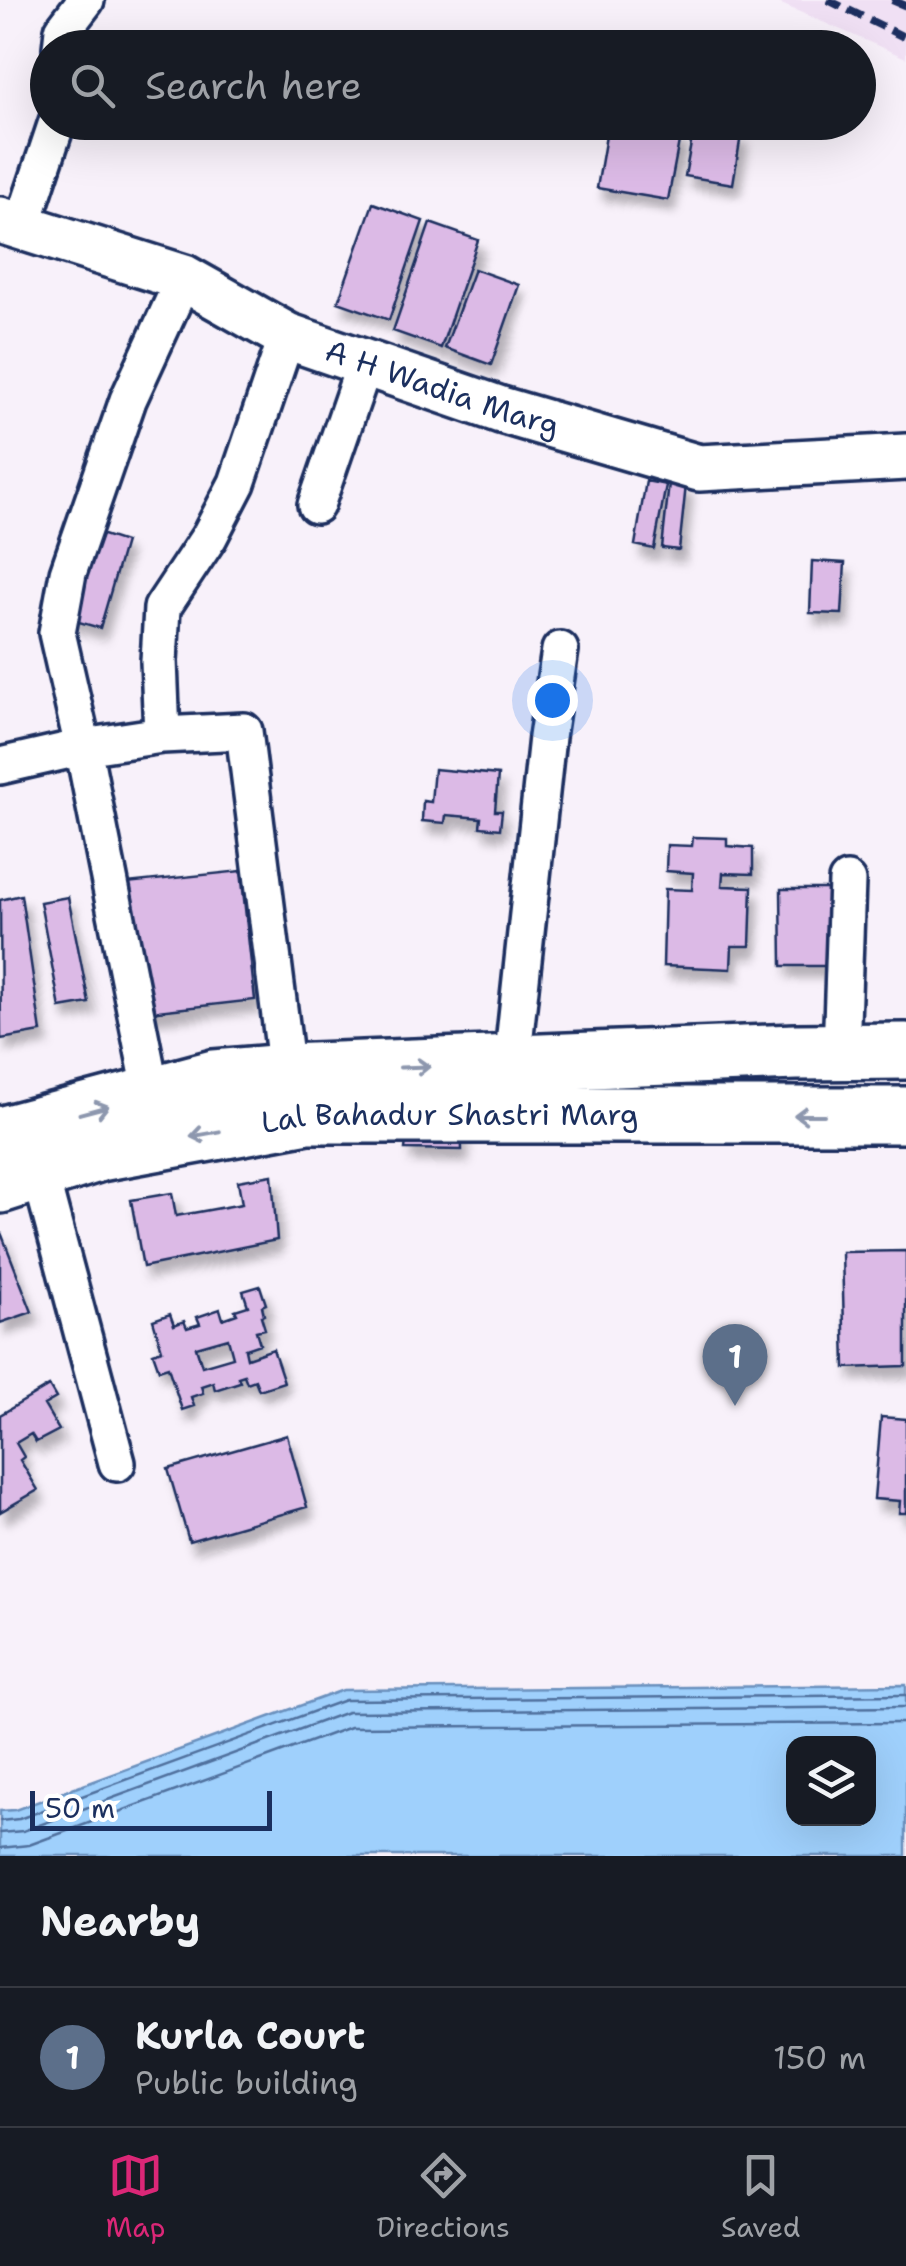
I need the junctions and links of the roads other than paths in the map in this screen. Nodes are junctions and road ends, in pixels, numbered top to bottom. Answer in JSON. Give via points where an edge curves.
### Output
{"nodes":[{"id":1,"x":86,"y":0,"type":"edge"},
{"id":2,"x":63,"y":30,"type":"edge"},
{"id":3,"x":50,"y":140,"type":"edge"},
{"id":4,"x":11,"y":223,"type":"edge"},
{"id":5,"x":184,"y":278,"type":"junction"},
{"id":6,"x":287,"y":336,"type":"junction"},
{"id":7,"x":365,"y":363,"type":"junction"},
{"id":8,"x":906,"y":457,"type":"edge"},
{"id":9,"x":316,"y":505,"type":"dead end"},
{"id":10,"x":560,"y":650,"type":"dead end"},
{"id":11,"x":162,"y":736,"type":"junction"},
{"id":12,"x":83,"y":747,"type":"junction"},
{"id":13,"x":0,"y":766,"type":"edge"},
{"id":14,"x":847,"y":880,"type":"dead end"},
{"id":15,"x":906,"y":1051,"type":"edge"},
{"id":16,"x":841,"y":1052,"type":"junction"},
{"id":17,"x":512,"y":1063,"type":"junction"},
{"id":18,"x":287,"y":1072,"type":"junction"},
{"id":19,"x":152,"y":1094,"type":"junction"},
{"id":20,"x":906,"y":1115,"type":"edge"},
{"id":21,"x":17,"y":1155,"type":"edge"},
{"id":22,"x":117,"y":1463,"type":"dead end"}],
"edges":[{"from":1,"to":2,"type":"street"},
{"from":3,"to":4,"type":"street"},
{"from":4,"to":5,"type":"street","name":"A H Wadia Marg"},
{"from":5,"to":6,"type":"street","name":"A H Wadia Marg"},
{"from":5,"to":12,"type":"street","via":[[128,400],[68,572],[57,633]]},
{"from":6,"to":7,"type":"street","name":"A H Wadia Marg"},
{"from":6,"to":11,"type":"street","via":[[237,482],[162,608]]},
{"from":7,"to":8,"type":"street","name":"A H Wadia Marg","via":[[699,468]]},
{"from":7,"to":9,"type":"street"},
{"from":10,"to":17,"type":"street"},
{"from":11,"to":12,"type":"street"},
{"from":11,"to":18,"type":"street","via":[[244,731]]},
{"from":12,"to":13,"type":"street"},
{"from":12,"to":19,"type":"street"},
{"from":14,"to":16,"type":"street"},
{"from":15,"to":16,"type":"main road","name":"Lal Bahadur Shastri Marg"},
{"from":16,"to":17,"type":"main road","name":"Lal Bahadur Shastri Marg"},
{"from":18,"to":17,"type":"main road","name":"Lal Bahadur Shastri Marg","one_way":true},
{"from":18,"to":19,"type":"main road","name":"Lal Bahadur Shastri Marg","via":[[214,1078]]},
{"from":21,"to":19,"type":"main road","name":"Lal Bahadur Shastri Marg","one_way":true},
{"from":20,"to":21,"type":"main road","name":"Lal Bahadur Shastri Marg","one_way":true,"via":[[308,1115],[100,1154]]},
{"from":21,"to":22,"type":"street"}]}
